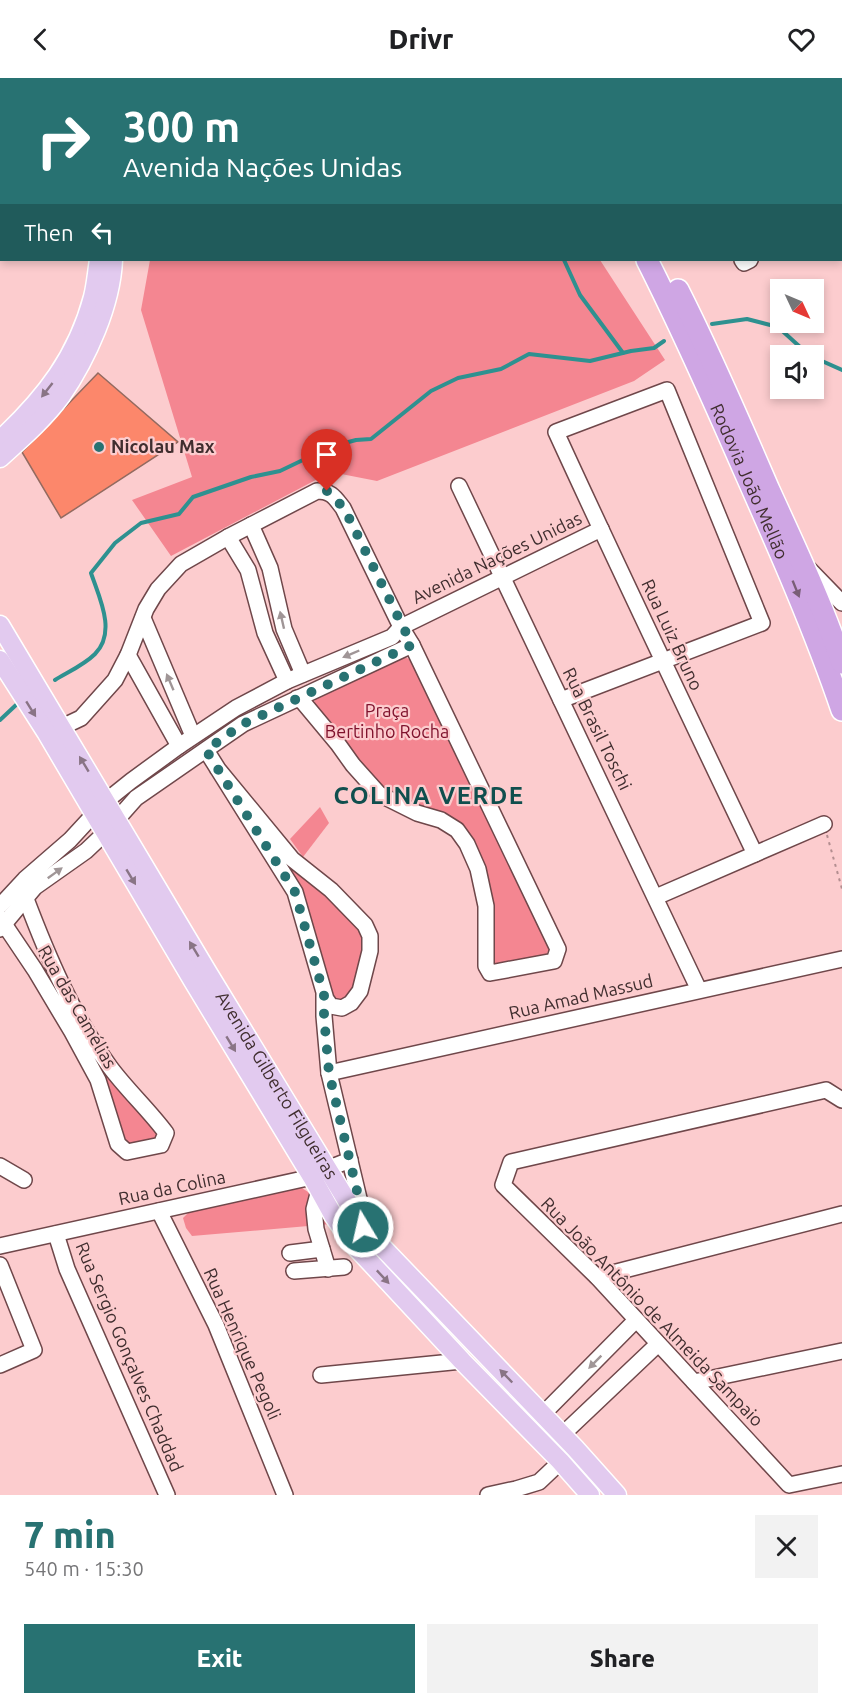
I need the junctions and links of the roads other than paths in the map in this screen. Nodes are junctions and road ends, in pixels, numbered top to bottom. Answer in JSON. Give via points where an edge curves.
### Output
{"nodes":[{"id":1,"x":99,"y":261,"type":"edge"},
{"id":2,"x":113,"y":261,"type":"edge"},
{"id":3,"x":647,"y":261,"type":"edge"},
{"id":4,"x":663,"y":261,"type":"edge"},
{"id":5,"x":25,"y":426,"type":"junction"},
{"id":6,"x":0,"y":440,"type":"edge"},
{"id":7,"x":0,"y":458,"type":"edge"},
{"id":8,"x":459,"y":486,"type":"dead end"},
{"id":9,"x":251,"y":525,"type":"junction"},
{"id":10,"x":601,"y":529,"type":"junction"},
{"id":11,"x":228,"y":537,"type":"junction"},
{"id":12,"x":801,"y":562,"type":"junction"},
{"id":13,"x":503,"y":577,"type":"junction"},
{"id":14,"x":842,"y":603,"type":"edge"},
{"id":15,"x":142,"y":618,"type":"junction"},
{"id":16,"x":0,"y":625,"type":"edge"},
{"id":17,"x":402,"y":627,"type":"junction"},
{"id":18,"x":412,"y":645,"type":"junction"},
{"id":19,"x":129,"y":655,"type":"junction"},
{"id":20,"x":0,"y":660,"type":"edge"},
{"id":21,"x":663,"y":662,"type":"junction"},
{"id":22,"x":842,"y":663,"type":"edge"},
{"id":23,"x":303,"y":674,"type":"junction"},
{"id":24,"x":287,"y":681,"type":"junction"},
{"id":25,"x":297,"y":698,"type":"junction"},
{"id":26,"x":561,"y":700,"type":"junction"},
{"id":27,"x":842,"y":710,"type":"edge"},
{"id":28,"x":54,"y":730,"type":"junction"},
{"id":29,"x":194,"y":736,"type":"junction"},
{"id":30,"x":179,"y":746,"type":"junction"},
{"id":31,"x":206,"y":750,"type":"junction"},
{"id":32,"x":217,"y":768,"type":"junction"},
{"id":33,"x":100,"y":808,"type":"junction"},
{"id":34,"x":824,"y":824,"type":"road end"},
{"id":35,"x":111,"y":826,"type":"junction"},
{"id":36,"x":755,"y":854,"type":"junction"},
{"id":37,"x":656,"y":897,"type":"junction"},
{"id":38,"x":26,"y":899,"type":"junction"},
{"id":39,"x":0,"y":906,"type":"edge"},
{"id":40,"x":2,"y":924,"type":"edge"},
{"id":41,"x":842,"y":959,"type":"edge"},
{"id":42,"x":699,"y":990,"type":"junction"},
{"id":43,"x":324,"y":995,"type":"junction"},
{"id":44,"x":329,"y":1073,"type":"junction"},
{"id":45,"x":842,"y":1100,"type":"edge"},
{"id":46,"x":350,"y":1160,"type":"junction"},
{"id":47,"x":0,"y":1166,"type":"edge"},
{"id":48,"x":319,"y":1179,"type":"junction"},
{"id":49,"x":24,"y":1180,"type":"dead end"},
{"id":50,"x":159,"y":1211,"type":"junction"},
{"id":51,"x":842,"y":1214,"type":"edge"},
{"id":52,"x":363,"y":1227,"type":"junction"},
{"id":53,"x":56,"y":1234,"type":"junction"},
{"id":54,"x":354,"y":1245,"type":"junction"},
{"id":55,"x":0,"y":1246,"type":"edge"},
{"id":56,"x":322,"y":1249,"type":"junction"},
{"id":57,"x":290,"y":1253,"type":"dead end"},
{"id":58,"x":0,"y":1265,"type":"edge"},
{"id":59,"x":344,"y":1267,"type":"dead end"},
{"id":60,"x":328,"y":1269,"type":"junction"},
{"id":61,"x":294,"y":1271,"type":"dead end"},
{"id":62,"x":597,"y":1277,"type":"junction"},
{"id":63,"x":636,"y":1320,"type":"junction"},
{"id":64,"x":658,"y":1344,"type":"junction"},
{"id":65,"x":842,"y":1351,"type":"edge"},
{"id":66,"x":462,"y":1361,"type":"junction"},
{"id":67,"x":0,"y":1365,"type":"edge"},
{"id":68,"x":321,"y":1375,"type":"dead end"},
{"id":69,"x":694,"y":1382,"type":"junction"},
{"id":70,"x":537,"y":1409,"type":"junction"},
{"id":71,"x":517,"y":1418,"type":"junction"},
{"id":72,"x":568,"y":1441,"type":"junction"},
{"id":73,"x":560,"y":1461,"type":"junction"},
{"id":74,"x":842,"y":1474,"type":"edge"},
{"id":75,"x":517,"y":1492,"type":"edge"},
{"id":76,"x":167,"y":1495,"type":"edge"},
{"id":77,"x":285,"y":1495,"type":"edge"},
{"id":78,"x":488,"y":1495,"type":"edge"},
{"id":79,"x":590,"y":1495,"type":"edge"},
{"id":80,"x":618,"y":1495,"type":"edge"}],
"edges":[{"from":1,"to":5,"type":"main road","one_way":true,"via":[[93,296],[77,344]]},
{"from":2,"to":5,"type":"main road","via":[[100,318],[82,360],[60,397]]},
{"from":3,"to":27,"type":"highway","name":"Rodovia João Mellão","one_way":true,"via":[[787,568]]},
{"from":4,"to":12,"type":"highway","name":"Rodovia João Mellão"},
{"from":5,"to":6,"type":"main road"},
{"from":5,"to":7,"type":"main road"},
{"from":8,"to":13,"type":"street","name":"Rua Brasil Toschi"},
{"from":9,"to":11,"type":"street"},
{"from":9,"to":17,"type":"street","via":[[317,491],[327,491],[344,508]]},
{"from":23,"to":9,"type":"street","one_way":true,"via":[[284,629],[270,568]]},
{"from":10,"to":13,"type":"street","name":"Avenida Nações Unidas"},
{"from":10,"to":21,"type":"street","name":"Rua Luiz Bruno"},
{"from":10,"to":21,"type":"street","name":"Rua Luiz Bruno","via":[[556,432],[668,390],[762,623]]},
{"from":11,"to":15,"type":"street","via":[[181,564],[158,589]]},
{"from":11,"to":24,"type":"street","via":[[248,570],[265,633]]},
{"from":12,"to":14,"type":"street"},
{"from":12,"to":22,"type":"highway","name":"Rodovia João Mellão"},
{"from":13,"to":17,"type":"street","name":"Avenida Nações Unidas"},
{"from":13,"to":26,"type":"street","name":"Rua Brasil Toschi"},
{"from":15,"to":19,"type":"street"},
{"from":29,"to":15,"type":"street","one_way":true},
{"from":16,"to":28,"type":"main road","name":"Avenida Gilberto Filgueiras"},
{"from":17,"to":18,"type":"street"},
{"from":17,"to":23,"type":"street","name":"Avenida Nações Unidas","one_way":true,"via":[[392,637]]},
{"from":18,"to":25,"type":"street"},
{"from":18,"to":25,"type":"street","via":[[558,949],[554,961],[490,974],[486,966],[486,906],[478,869],[467,844],[457,830],[441,820],[379,794]]},
{"from":19,"to":28,"type":"street","via":[[115,680],[81,718]]},
{"from":19,"to":30,"type":"street"},
{"from":20,"to":28,"type":"main road","name":"Avenida Gilberto Filgueiras","one_way":true},
{"from":21,"to":26,"type":"street"},
{"from":21,"to":36,"type":"street","name":"Rua Luiz Bruno"},
{"from":23,"to":24,"type":"street","name":"Avenida Nações Unidas"},
{"from":24,"to":29,"type":"street","name":"Avenida Nações Unidas"},
{"from":25,"to":31,"type":"street","via":[[243,724]]},
{"from":26,"to":37,"type":"street","name":"Rua Brasil Toschi"},
{"from":28,"to":33,"type":"main road","name":"Avenida Gilberto Filgueiras"},
{"from":29,"to":30,"type":"street","name":"Avenida Nações Unidas"},
{"from":30,"to":33,"type":"street","name":"Avenida Nações Unidas"},
{"from":31,"to":32,"type":"street"},
{"from":31,"to":35,"type":"street","via":[[136,798]]},
{"from":32,"to":43,"type":"street","via":[[295,892]]},
{"from":32,"to":43,"type":"street","via":[[292,859],[331,890],[365,925],[370,951],[360,991],[342,1008],[331,1006]]},
{"from":33,"to":35,"type":"main road","name":"Avenida Gilberto Filgueiras"},
{"from":33,"to":39,"type":"street","name":"Avenida Nações Unidas"},
{"from":34,"to":36,"type":"street"},
{"from":38,"to":35,"type":"street","one_way":true,"via":[[35,887],[86,851]]},
{"from":35,"to":48,"type":"main road","name":"Avenida Gilberto Filgueiras"},
{"from":36,"to":37,"type":"street"},
{"from":37,"to":42,"type":"street","name":"Rua Brasil Toschi"},
{"from":38,"to":40,"type":"street"},
{"from":38,"to":40,"type":"street","name":"Rua das Camélias","via":[[83,1027],[111,1068],[166,1133],[161,1145],[127,1152],[118,1144],[98,1080],[35,970]]},
{"from":41,"to":42,"type":"street","name":"Rua Amad Massud"},
{"from":42,"to":44,"type":"street","name":"Rua Amad Massud"},
{"from":43,"to":44,"type":"street"},
{"from":44,"to":46,"type":"street"},
{"from":45,"to":62,"type":"street","name":"Rua João Antônio de Almeida Sampaio","via":[[826,1090],[511,1161],[503,1185]]},
{"from":46,"to":48,"type":"street","name":"Rua da Colina"},
{"from":46,"to":52,"type":"street"},
{"from":47,"to":49,"type":"street"},
{"from":48,"to":50,"type":"street","name":"Rua da Colina"},
{"from":48,"to":52,"type":"main road","name":"Avenida Gilberto Filgueiras"},
{"from":48,"to":54,"type":"main road","name":"Avenida Gilberto Filgueiras","via":[[333,1215]]},
{"from":48,"to":56,"type":"street","via":[[314,1209]]},
{"from":50,"to":53,"type":"street","name":"Rua da Colina"},
{"from":50,"to":77,"type":"street","name":"Rua Henrique Pegoli","via":[[216,1324]]},
{"from":51,"to":62,"type":"street"},
{"from":52,"to":54,"type":"street"},
{"from":70,"to":52,"type":"main road","name":"Avenida Gilberto Filgueiras","one_way":true},
{"from":53,"to":55,"type":"street","name":"Rua da Colina"},
{"from":53,"to":76,"type":"street","name":"Rua Sergio Gonçalves Chaddad","via":[[66,1269]]},
{"from":54,"to":66,"type":"main road","name":"Avenida Gilberto Filgueiras","one_way":true},
{"from":56,"to":57,"type":"street"},
{"from":56,"to":60,"type":"street"},
{"from":58,"to":67,"type":"street","via":[[34,1350]]},
{"from":59,"to":60,"type":"street"},
{"from":60,"to":61,"type":"street"},
{"from":62,"to":63,"type":"street","name":"Rua João Antônio de Almeida Sampaio"},
{"from":63,"to":64,"type":"street","name":"Rua João Antônio de Almeida Sampaio"},
{"from":63,"to":70,"type":"street","one_way":true},
{"from":64,"to":69,"type":"street","name":"Rua João Antônio de Almeida Sampaio"},
{"from":64,"to":72,"type":"street"},
{"from":65,"to":69,"type":"street"},
{"from":66,"to":68,"type":"street"},
{"from":66,"to":71,"type":"main road","name":"Avenida Gilberto Filgueiras"},
{"from":69,"to":74,"type":"street","name":"Rua João Antônio de Almeida Sampaio","via":[[789,1485]]},
{"from":70,"to":71,"type":"main road"},
{"from":70,"to":72,"type":"main road","name":"Avenida Gilberto Filgueiras"},
{"from":71,"to":73,"type":"main road","name":"Avenida Gilberto Filgueiras"},
{"from":72,"to":73,"type":"street"},
{"from":72,"to":80,"type":"main road","name":"Avenida Gilberto Filgueiras"},
{"from":73,"to":75,"type":"street","via":[[539,1482]]},
{"from":73,"to":79,"type":"main road","name":"Avenida Gilberto Filgueiras"},
{"from":75,"to":78,"type":"street"}]}
